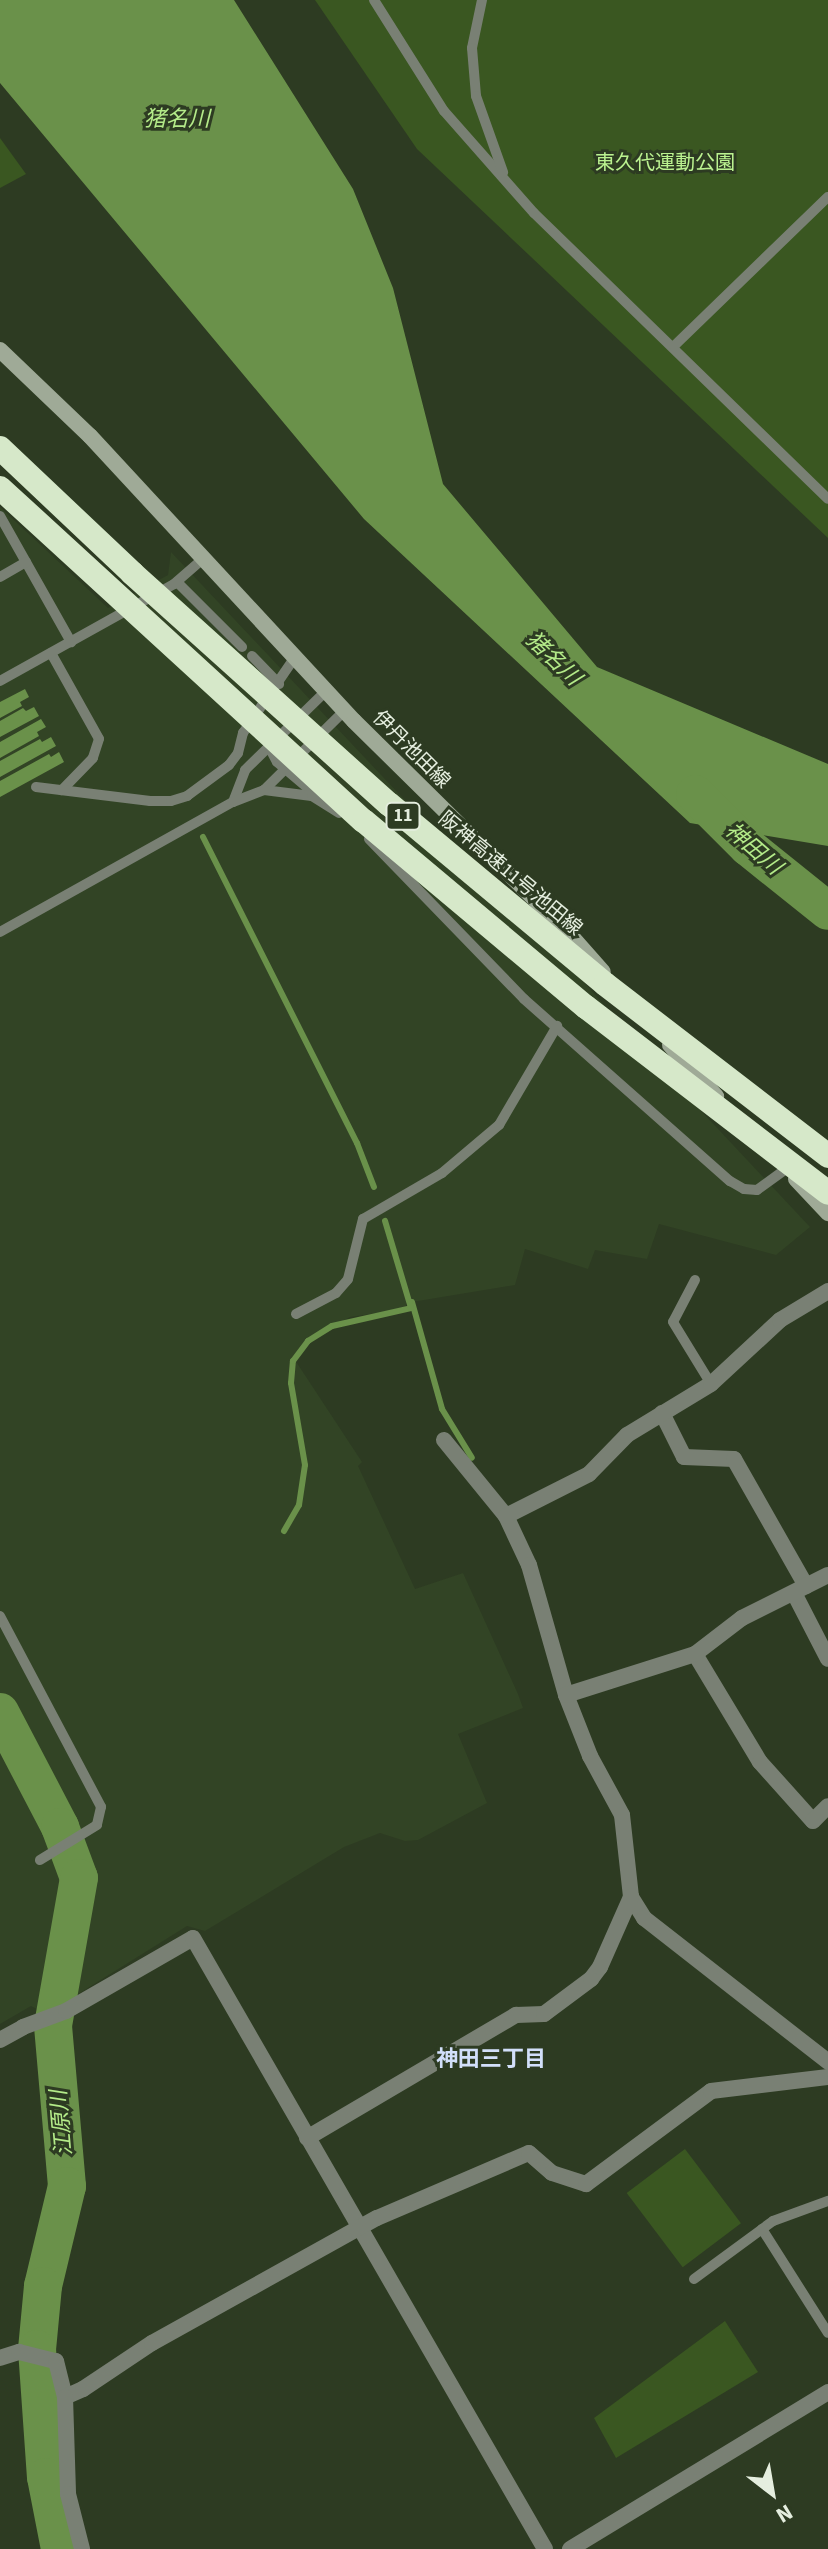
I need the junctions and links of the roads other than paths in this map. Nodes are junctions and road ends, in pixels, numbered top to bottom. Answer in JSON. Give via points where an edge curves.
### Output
{"nodes":[{"id":1,"x":374,"y":0,"type":"edge"},
{"id":2,"x":482,"y":0,"type":"edge"},
{"id":3,"x":507,"y":182,"type":"junction"},
{"id":4,"x":828,"y":197,"type":"edge"},
{"id":5,"x":674,"y":346,"type":"junction"},
{"id":6,"x":0,"y":350,"type":"edge"},
{"id":7,"x":0,"y":448,"type":"edge"},
{"id":8,"x":0,"y":488,"type":"edge"},
{"id":9,"x":828,"y":499,"type":"edge"},
{"id":10,"x":0,"y":516,"type":"edge"},
{"id":11,"x":204,"y":558,"type":"junction"},
{"id":12,"x":26,"y":562,"type":"junction"},
{"id":13,"x":0,"y":577,"type":"edge"},
{"id":14,"x":177,"y":582,"type":"junction"},
{"id":15,"x":71,"y":642,"type":"junction"},
{"id":16,"x":242,"y":647,"type":"dead end"},
{"id":17,"x":51,"y":653,"type":"junction"},
{"id":18,"x":252,"y":656,"type":"dead end"},
{"id":19,"x":295,"y":657,"type":"junction"},
{"id":20,"x":0,"y":681,"type":"edge"},
{"id":21,"x":279,"y":684,"type":"junction"},
{"id":22,"x":326,"y":691,"type":"junction"},
{"id":23,"x":344,"y":711,"type":"junction"},
{"id":24,"x":269,"y":747,"type":"junction"},
{"id":25,"x":286,"y":769,"type":"junction"},
{"id":26,"x":36,"y":787,"type":"dead end"},
{"id":27,"x":62,"y":790,"type":"junction"},
{"id":28,"x":264,"y":790,"type":"junction"},
{"id":29,"x":233,"y":802,"type":"junction"},
{"id":30,"x":324,"y":802,"type":"junction"},
{"id":31,"x":0,"y":932,"type":"edge"},
{"id":32,"x":557,"y":1026,"type":"junction"},
{"id":33,"x":828,"y":1150,"type":"edge"},
{"id":34,"x":828,"y":1156,"type":"edge"},
{"id":35,"x":786,"y":1169,"type":"junction"},
{"id":36,"x":828,"y":1193,"type":"edge"},
{"id":37,"x":828,"y":1213,"type":"edge"},
{"id":38,"x":695,"y":1280,"type":"dead end"},
{"id":39,"x":828,"y":1291,"type":"edge"},
{"id":40,"x":296,"y":1314,"type":"dead end"},
{"id":41,"x":711,"y":1384,"type":"junction"},
{"id":42,"x":662,"y":1413,"type":"junction"},
{"id":43,"x":444,"y":1440,"type":"dead end"},
{"id":44,"x":506,"y":1516,"type":"junction"},
{"id":45,"x":828,"y":1575,"type":"edge"},
{"id":46,"x":800,"y":1589,"type":"junction"},
{"id":47,"x":0,"y":1616,"type":"edge"},
{"id":48,"x":695,"y":1654,"type":"junction"},
{"id":49,"x":828,"y":1659,"type":"edge"},
{"id":50,"x":566,"y":1695,"type":"junction"},
{"id":51,"x":828,"y":1806,"type":"edge"},
{"id":52,"x":43,"y":1858,"type":"dead end"},
{"id":53,"x":631,"y":1897,"type":"junction"},
{"id":54,"x":0,"y":2040,"type":"edge"},
{"id":55,"x":828,"y":2062,"type":"edge"},
{"id":56,"x":828,"y":2077,"type":"edge"},
{"id":57,"x":307,"y":2138,"type":"junction"},
{"id":58,"x":828,"y":2201,"type":"edge"},
{"id":59,"x":360,"y":2229,"type":"junction"},
{"id":60,"x":762,"y":2229,"type":"junction"},
{"id":61,"x":694,"y":2279,"type":"dead end"},
{"id":62,"x":828,"y":2333,"type":"edge"},
{"id":63,"x":0,"y":2358,"type":"edge"},
{"id":64,"x":828,"y":2392,"type":"edge"},
{"id":65,"x":65,"y":2397,"type":"junction"},
{"id":66,"x":82,"y":2549,"type":"edge"},
{"id":67,"x":545,"y":2549,"type":"edge"},
{"id":68,"x":570,"y":2549,"type":"edge"}],
"edges":[{"from":1,"to":3,"type":"lane","via":[[444,111]]},
{"from":2,"to":3,"type":"lane","via":[[472,48],[476,96]]},
{"from":3,"to":5,"type":"lane"},
{"from":4,"to":5,"type":"lane"},
{"from":5,"to":9,"type":"lane"},
{"from":6,"to":11,"type":"main road","name":"伊丹池田線"},
{"from":7,"to":34,"type":"highway","name":"阪神高速11号池田線","number":"11","bridge":true,"via":[[389,804],[605,984]]},
{"from":8,"to":36,"type":"highway","number":"11","bridge":true,"via":[[376,831],[586,1007]]},
{"from":10,"to":12,"type":"lane"},
{"from":11,"to":14,"type":"lane"},
{"from":11,"to":19,"type":"main road","name":"伊丹池田線"},
{"from":12,"to":13,"type":"lane"},
{"from":12,"to":15,"type":"lane"},
{"from":14,"to":15,"type":"lane"},
{"from":14,"to":16,"type":"lane"},
{"from":15,"to":17,"type":"lane"},
{"from":17,"to":20,"type":"lane"},
{"from":17,"to":27,"type":"lane","via":[[99,739],[93,758]]},
{"from":18,"to":21,"type":"lane"},
{"from":19,"to":21,"type":"lane"},
{"from":19,"to":22,"type":"main road","name":"伊丹池田線"},
{"from":21,"to":27,"type":"lane","via":[[243,733],[229,765],[187,796],[150,801]]},
{"from":22,"to":23,"type":"main road","name":"伊丹池田線"},
{"from":22,"to":24,"type":"lane"},
{"from":23,"to":25,"type":"lane"},
{"from":23,"to":35,"type":"main road","name":"伊丹池田線","via":[[565,929]]},
{"from":24,"to":25,"type":"lane"},
{"from":24,"to":29,"type":"lane","via":[[245,770]]},
{"from":25,"to":28,"type":"lane"},
{"from":25,"to":30,"type":"lane"},
{"from":26,"to":27,"type":"lane"},
{"from":28,"to":29,"type":"lane"},
{"from":28,"to":30,"type":"lane"},
{"from":29,"to":31,"type":"lane"},
{"from":30,"to":32,"type":"lane","via":[[361,831],[472,948]]},
{"from":32,"to":35,"type":"lane","via":[[730,1181],[757,1190]]},
{"from":32,"to":40,"type":"lane","via":[[499,1125],[442,1173],[363,1219],[348,1279],[336,1293]]},
{"from":33,"to":35,"type":"street"},
{"from":35,"to":37,"type":"main road","name":"伊丹池田線"},
{"from":38,"to":41,"type":"lane","via":[[673,1322]]},
{"from":39,"to":41,"type":"street","via":[[780,1320]]},
{"from":41,"to":42,"type":"street"},
{"from":42,"to":44,"type":"street","via":[[627,1435],[589,1474]]},
{"from":42,"to":46,"type":"street","via":[[684,1457],[734,1459]]},
{"from":43,"to":44,"type":"street"},
{"from":44,"to":50,"type":"street","via":[[529,1565]]},
{"from":45,"to":46,"type":"street"},
{"from":46,"to":48,"type":"street","via":[[742,1618]]},
{"from":46,"to":49,"type":"street"},
{"from":47,"to":52,"type":"lane","via":[[95,1789],[100,1818],[86,1833]]},
{"from":48,"to":50,"type":"street"},
{"from":48,"to":51,"type":"street","via":[[760,1762],[813,1821]]},
{"from":50,"to":53,"type":"street","via":[[590,1756],[622,1815]]},
{"from":53,"to":55,"type":"street","via":[[644,1918]]},
{"from":53,"to":57,"type":"street","via":[[600,1967],[556,2006],[538,2016],[516,2015]]},
{"from":54,"to":57,"type":"street","via":[[66,2011],[193,1938]]},
{"from":56,"to":59,"type":"street","via":[[711,2091],[586,2184],[552,2173],[529,2153]]},
{"from":57,"to":59,"type":"street"},
{"from":58,"to":60,"type":"lane"},
{"from":59,"to":65,"type":"street"},
{"from":59,"to":67,"type":"street"},
{"from":60,"to":61,"type":"lane"},
{"from":60,"to":62,"type":"lane"},
{"from":63,"to":65,"type":"street","via":[[27,2353],[51,2359],[58,2366]]},
{"from":64,"to":68,"type":"street"},
{"from":65,"to":66,"type":"street","via":[[68,2494]]}]}
